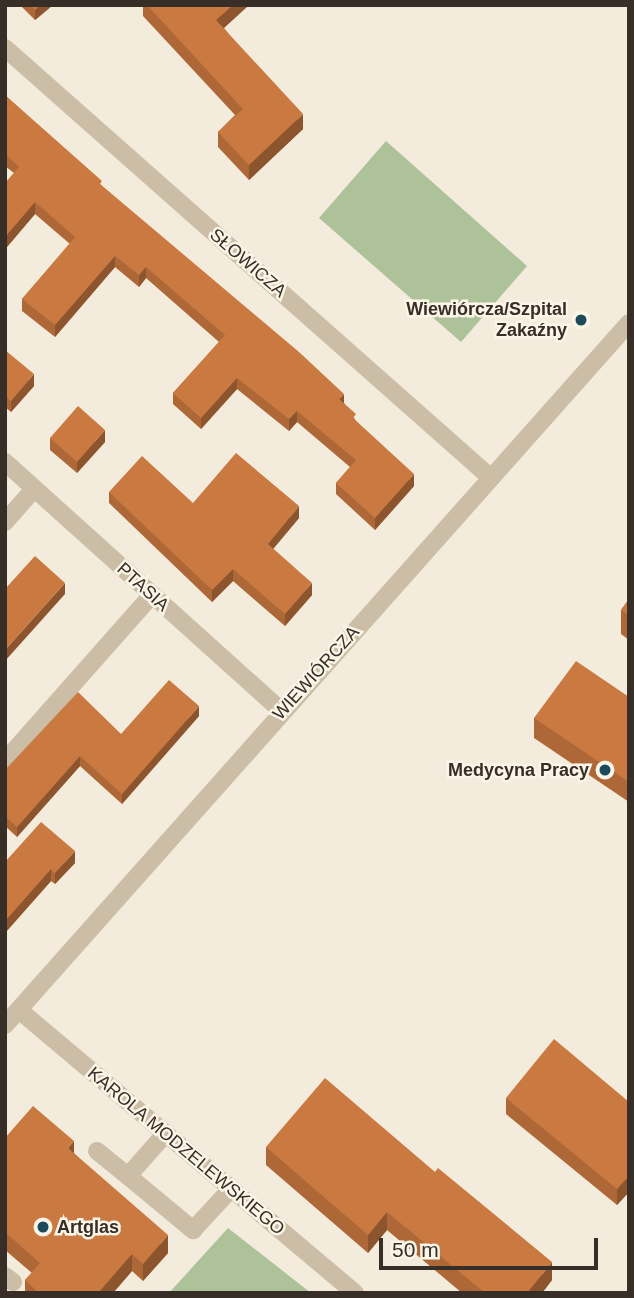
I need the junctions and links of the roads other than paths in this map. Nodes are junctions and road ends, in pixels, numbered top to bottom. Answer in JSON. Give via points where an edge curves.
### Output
{"nodes":[{"id":1,"x":5,"y":48,"type":"edge"},
{"id":2,"x":629,"y":323,"type":"edge"},
{"id":3,"x":5,"y":462,"type":"edge"},
{"id":4,"x":491,"y":478,"type":"junction"},
{"id":5,"x":34,"y":489,"type":"junction"},
{"id":6,"x":5,"y":522,"type":"edge"},
{"id":7,"x":152,"y":595,"type":"junction"},
{"id":8,"x":282,"y":711,"type":"junction"},
{"id":9,"x":5,"y":761,"type":"edge"},
{"id":10,"x":19,"y":1010,"type":"junction"},
{"id":11,"x":5,"y":1024,"type":"edge"},
{"id":12,"x":165,"y":1134,"type":"junction"},
{"id":13,"x":97,"y":1151,"type":"dead end"},
{"id":14,"x":128,"y":1177,"type":"junction"},
{"id":15,"x":230,"y":1189,"type":"junction"},
{"id":16,"x":355,"y":1293,"type":"edge"}],
"edges":[{"from":1,"to":4,"type":"street","name":"SŁOWICZA"},
{"from":2,"to":4,"type":"street","name":"WIEWIÓRCZA"},
{"from":3,"to":5,"type":"street","name":"PTASIA"},
{"from":4,"to":8,"type":"street","name":"WIEWIÓRCZA"},
{"from":5,"to":6,"type":"street"},
{"from":5,"to":7,"type":"street","name":"PTASIA"},
{"from":7,"to":8,"type":"street","name":"PTASIA"},
{"from":7,"to":9,"type":"street"},
{"from":8,"to":10,"type":"street","name":"WIEWIÓRCZA"},
{"from":10,"to":11,"type":"street","name":"WIEWIÓRCZA"},
{"from":10,"to":12,"type":"street","name":"KAROLA MODZELEWSKIEGO"},
{"from":12,"to":14,"type":"street"},
{"from":12,"to":15,"type":"street","name":"KAROLA MODZELEWSKIEGO"},
{"from":13,"to":14,"type":"street"},
{"from":14,"to":15,"type":"street","via":[[193,1230]]},
{"from":15,"to":16,"type":"street","name":"KAROLA MODZELEWSKIEGO"}]}
